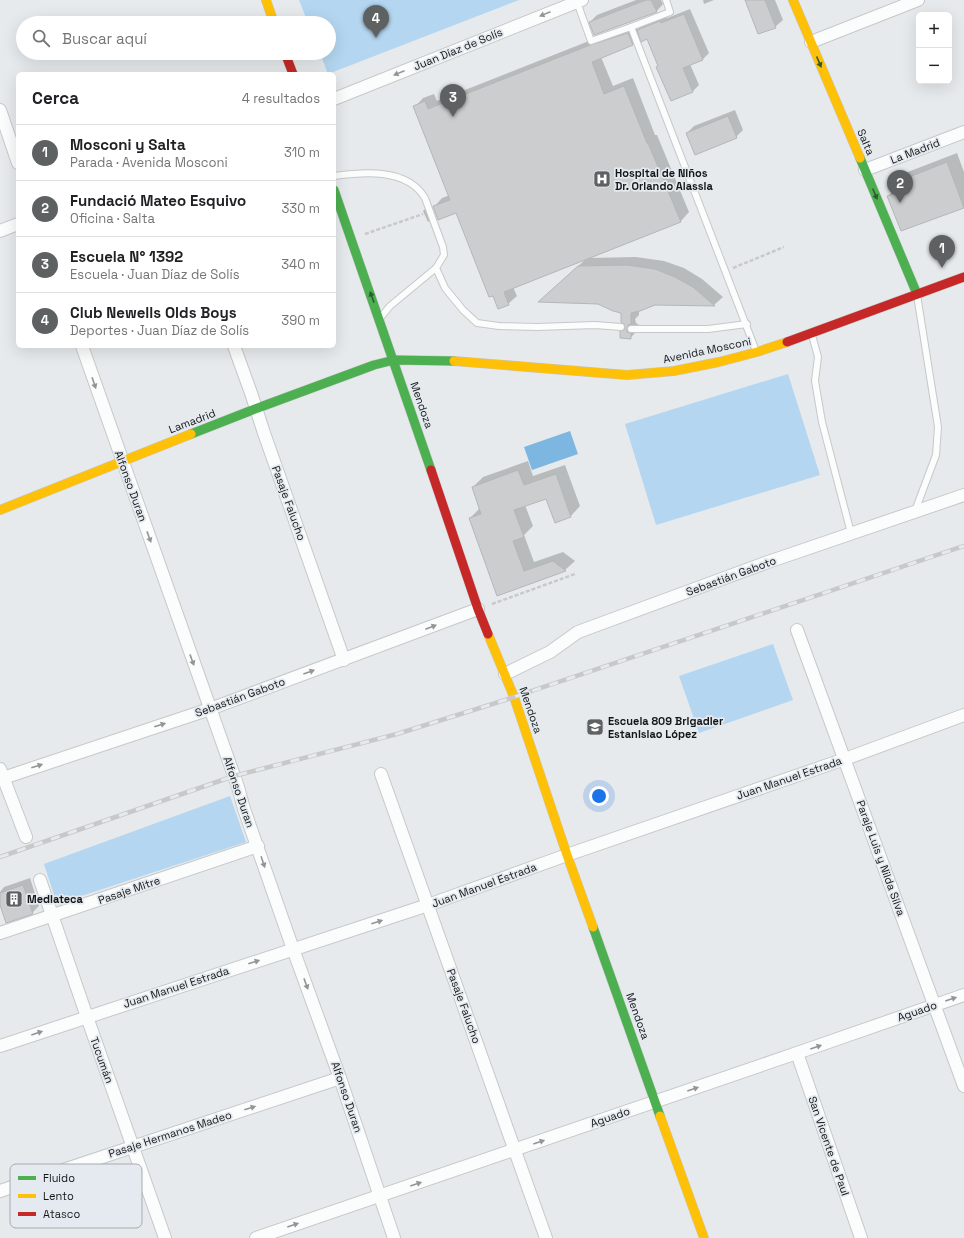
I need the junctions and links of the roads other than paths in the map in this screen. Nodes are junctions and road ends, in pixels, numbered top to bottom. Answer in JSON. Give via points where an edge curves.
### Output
{"nodes":[{"id":1,"x":266,"y":0,"type":"edge"},
{"id":2,"x":666,"y":0,"type":"edge"},
{"id":3,"x":793,"y":0,"type":"edge"},
{"id":4,"x":918,"y":0,"type":"edge"},
{"id":5,"x":578,"y":1,"type":"edge"},
{"id":6,"x":272,"y":16,"type":"edge"},
{"id":7,"x":631,"y":27,"type":"junction"},
{"id":8,"x":811,"y":42,"type":"junction"},
{"id":9,"x":288,"y":60,"type":"edge"},
{"id":10,"x":292,"y":72,"type":"edge"},
{"id":11,"x":336,"y":98,"type":"edge"},
{"id":12,"x":0,"y":110,"type":"edge"},
{"id":13,"x":964,"y":132,"type":"edge"},
{"id":14,"x":16,"y":157,"type":"edge"},
{"id":15,"x":865,"y":170,"type":"junction"},
{"id":16,"x":336,"y":176,"type":"edge"},
{"id":17,"x":336,"y":196,"type":"edge"},
{"id":18,"x":16,"y":225,"type":"edge"},
{"id":19,"x":0,"y":231,"type":"edge"},
{"id":20,"x":436,"y":268,"type":"junction"},
{"id":21,"x":964,"y":277,"type":"edge"},
{"id":22,"x":917,"y":294,"type":"junction"},
{"id":23,"x":380,"y":318,"type":"junction"},
{"id":24,"x":746,"y":324,"type":"junction"},
{"id":25,"x":620,"y":327,"type":"dead end"},
{"id":26,"x":631,"y":328,"type":"dead end"},
{"id":27,"x":812,"y":334,"type":"junction"},
{"id":28,"x":83,"y":348,"type":"edge"},
{"id":29,"x":235,"y":348,"type":"edge"},
{"id":30,"x":757,"y":352,"type":"junction"},
{"id":31,"x":394,"y":360,"type":"junction"},
{"id":32,"x":255,"y":409,"type":"junction"},
{"id":33,"x":122,"y":461,"type":"junction"},
{"id":34,"x":964,"y":495,"type":"edge"},
{"id":35,"x":0,"y":510,"type":"edge"},
{"id":36,"x":915,"y":511,"type":"junction"},
{"id":37,"x":851,"y":533,"type":"junction"},
{"id":38,"x":478,"y":609,"type":"junction"},
{"id":39,"x":797,"y":630,"type":"dead end"},
{"id":40,"x":344,"y":660,"type":"junction"},
{"id":41,"x":505,"y":674,"type":"junction"},
{"id":42,"x":210,"y":709,"type":"junction"},
{"id":43,"x":964,"y":715,"type":"edge"},
{"id":44,"x":845,"y":759,"type":"junction"},
{"id":45,"x":381,"y":774,"type":"dead end"},
{"id":46,"x":1,"y":775,"type":"edge"},
{"id":47,"x":26,"y":837,"type":"dead end"},
{"id":48,"x":258,"y":846,"type":"junction"},
{"id":49,"x":567,"y":855,"type":"junction"},
{"id":50,"x":40,"y":880,"type":"dead end"},
{"id":51,"x":428,"y":905,"type":"junction"},
{"id":52,"x":52,"y":916,"type":"junction"},
{"id":53,"x":0,"y":933,"type":"edge"},
{"id":54,"x":293,"y":949,"type":"junction"},
{"id":55,"x":964,"y":995,"type":"edge"},
{"id":56,"x":934,"y":1005,"type":"junction"},
{"id":57,"x":87,"y":1017,"type":"junction"},
{"id":58,"x":0,"y":1046,"type":"edge"},
{"id":59,"x":797,"y":1053,"type":"junction"},
{"id":60,"x":340,"y":1078,"type":"junction"},
{"id":61,"x":964,"y":1086,"type":"edge"},
{"id":62,"x":656,"y":1101,"type":"junction"},
{"id":63,"x":134,"y":1147,"type":"junction"},
{"id":64,"x":515,"y":1150,"type":"junction"},
{"id":65,"x":82,"y":1164,"type":"edge"},
{"id":66,"x":140,"y":1164,"type":"edge"},
{"id":67,"x":142,"y":1170,"type":"edge"},
{"id":68,"x":10,"y":1188,"type":"edge"},
{"id":69,"x":0,"y":1191,"type":"edge"},
{"id":70,"x":380,"y":1196,"type":"junction"},
{"id":71,"x":166,"y":1238,"type":"edge"},
{"id":72,"x":256,"y":1238,"type":"edge"},
{"id":73,"x":394,"y":1238,"type":"edge"},
{"id":74,"x":546,"y":1238,"type":"edge"},
{"id":75,"x":704,"y":1238,"type":"edge"},
{"id":76,"x":861,"y":1238,"type":"edge"}],
"edges":[{"from":1,"to":6,"type":"street"},
{"from":2,"to":7,"type":"lane","via":[[670,12]]},
{"from":3,"to":8,"type":"street","name":"Salta"},
{"from":4,"to":8,"type":"street"},
{"from":5,"to":7,"type":"lane","via":[[591,41]]},
{"from":5,"to":11,"type":"street","name":"Juan Díaz de Solís","one_way":true},
{"from":7,"to":24,"type":"lane"},
{"from":8,"to":15,"type":"street","name":"Salta","one_way":true},
{"from":9,"to":10,"type":"street"},
{"from":12,"to":14,"type":"street"},
{"from":13,"to":15,"type":"street","name":"La Madrid"},
{"from":15,"to":22,"type":"street","name":"Salta","one_way":true},
{"from":16,"to":20,"type":"lane","via":[[382,174],[409,182],[422,192],[443,247],[444,255]]},
{"from":23,"to":17,"type":"street","name":"Mendoza","one_way":true},
{"from":18,"to":19,"type":"street"},
{"from":20,"to":23,"type":"lane","via":[[390,306]]},
{"from":20,"to":25,"type":"lane","via":[[446,288],[477,323],[499,326]]},
{"from":21,"to":22,"type":"street","name":"Avenida Mosconi"},
{"from":22,"to":27,"type":"street","name":"Avenida Mosconi"},
{"from":22,"to":36,"type":"lane","via":[[938,427],[936,455]]},
{"from":23,"to":31,"type":"street","name":"Mendoza"},
{"from":24,"to":26,"type":"lane","via":[[708,329]]},
{"from":24,"to":30,"type":"lane"},
{"from":27,"to":30,"type":"street","name":"Avenida Mosconi"},
{"from":27,"to":37,"type":"lane","via":[[818,357],[815,381],[822,422]]},
{"from":28,"to":33,"type":"street","name":"Alfonso Duran","one_way":true},
{"from":29,"to":32,"type":"street","name":"Pasaje Falucho"},
{"from":30,"to":31,"type":"street","name":"Avenida Mosconi","via":[[674,371],[627,375],[455,361]]},
{"from":31,"to":32,"type":"street","name":"Lamadrid"},
{"from":31,"to":38,"type":"street","name":"Mendoza"},
{"from":32,"to":33,"type":"street","name":"Lamadrid"},
{"from":32,"to":40,"type":"street","name":"Pasaje Falucho"},
{"from":33,"to":35,"type":"street","name":"Lamadrid"},
{"from":33,"to":42,"type":"street","name":"Alfonso Duran","one_way":true},
{"from":34,"to":36,"type":"street","name":"Sebastián Gaboto"},
{"from":36,"to":37,"type":"street","name":"Sebastián Gaboto"},
{"from":37,"to":41,"type":"street","name":"Sebastián Gaboto","via":[[578,632],[550,652]]},
{"from":40,"to":38,"type":"street","name":"Sebastián Gaboto","one_way":true},
{"from":38,"to":41,"type":"street","name":"Mendoza"},
{"from":39,"to":44,"type":"street","name":"Paraje Luis y Nilda Silva"},
{"from":42,"to":40,"type":"street","name":"Sebastián Gaboto","one_way":true},
{"from":41,"to":49,"type":"street","name":"Mendoza"},
{"from":46,"to":42,"type":"street","name":"Sebastián Gaboto","one_way":true},
{"from":42,"to":48,"type":"street","name":"Alfonso Duran"},
{"from":43,"to":44,"type":"street","name":"Juan Manuel Estrada"},
{"from":44,"to":49,"type":"street","name":"Juan Manuel Estrada"},
{"from":44,"to":56,"type":"street","name":"Paraje Luis y Nilda Silva"},
{"from":45,"to":51,"type":"street","name":"Pasaje Falucho"},
{"from":46,"to":47,"type":"street"},
{"from":48,"to":52,"type":"street","name":"Pasaje Mitre"},
{"from":48,"to":54,"type":"street","name":"Alfonso Duran","one_way":true},
{"from":49,"to":51,"type":"street","name":"Juan Manuel Estrada"},
{"from":49,"to":62,"type":"street","name":"Mendoza"},
{"from":50,"to":52,"type":"street","name":"Tucumán"},
{"from":54,"to":51,"type":"street","name":"Juan Manuel Estrada","one_way":true},
{"from":51,"to":64,"type":"street","name":"Pasaje Falucho"},
{"from":52,"to":53,"type":"street","name":"Pasaje Mitre"},
{"from":52,"to":57,"type":"street","name":"Tucumán"},
{"from":57,"to":54,"type":"street","name":"Juan Manuel Estrada","one_way":true},
{"from":54,"to":60,"type":"street","name":"Alfonso Duran","one_way":true},
{"from":56,"to":55,"type":"street","name":"Aguado","one_way":true},
{"from":59,"to":56,"type":"street","name":"Aguado","one_way":true},
{"from":56,"to":61,"type":"street","name":"Paraje Luis y Nilda Silva"},
{"from":58,"to":57,"type":"street","name":"Juan Manuel Estrada","one_way":true},
{"from":57,"to":63,"type":"street","name":"Tucumán"},
{"from":62,"to":59,"type":"street","name":"Aguado","one_way":true},
{"from":59,"to":76,"type":"street","name":"San Vicente de Paul"},
{"from":63,"to":60,"type":"street","name":"Pasaje Hermanos Madeo","one_way":true},
{"from":60,"to":70,"type":"street","name":"Alfonso Duran"},
{"from":64,"to":62,"type":"street","name":"Aguado","one_way":true},
{"from":62,"to":75,"type":"street","name":"Mendoza"},
{"from":63,"to":65,"type":"street","name":"Pasaje Hermanos Madeo"},
{"from":63,"to":66,"type":"street","name":"Tucumán"},
{"from":70,"to":64,"type":"street","name":"Aguado","one_way":true},
{"from":64,"to":74,"type":"street","name":"Pasaje Falucho"},
{"from":67,"to":71,"type":"street","name":"Tucumán"},
{"from":68,"to":69,"type":"street","name":"Pasaje Hermanos Madeo"},
{"from":72,"to":70,"type":"street","name":"Aguado","one_way":true},
{"from":70,"to":73,"type":"street","name":"Alfonso Duran"}]}
